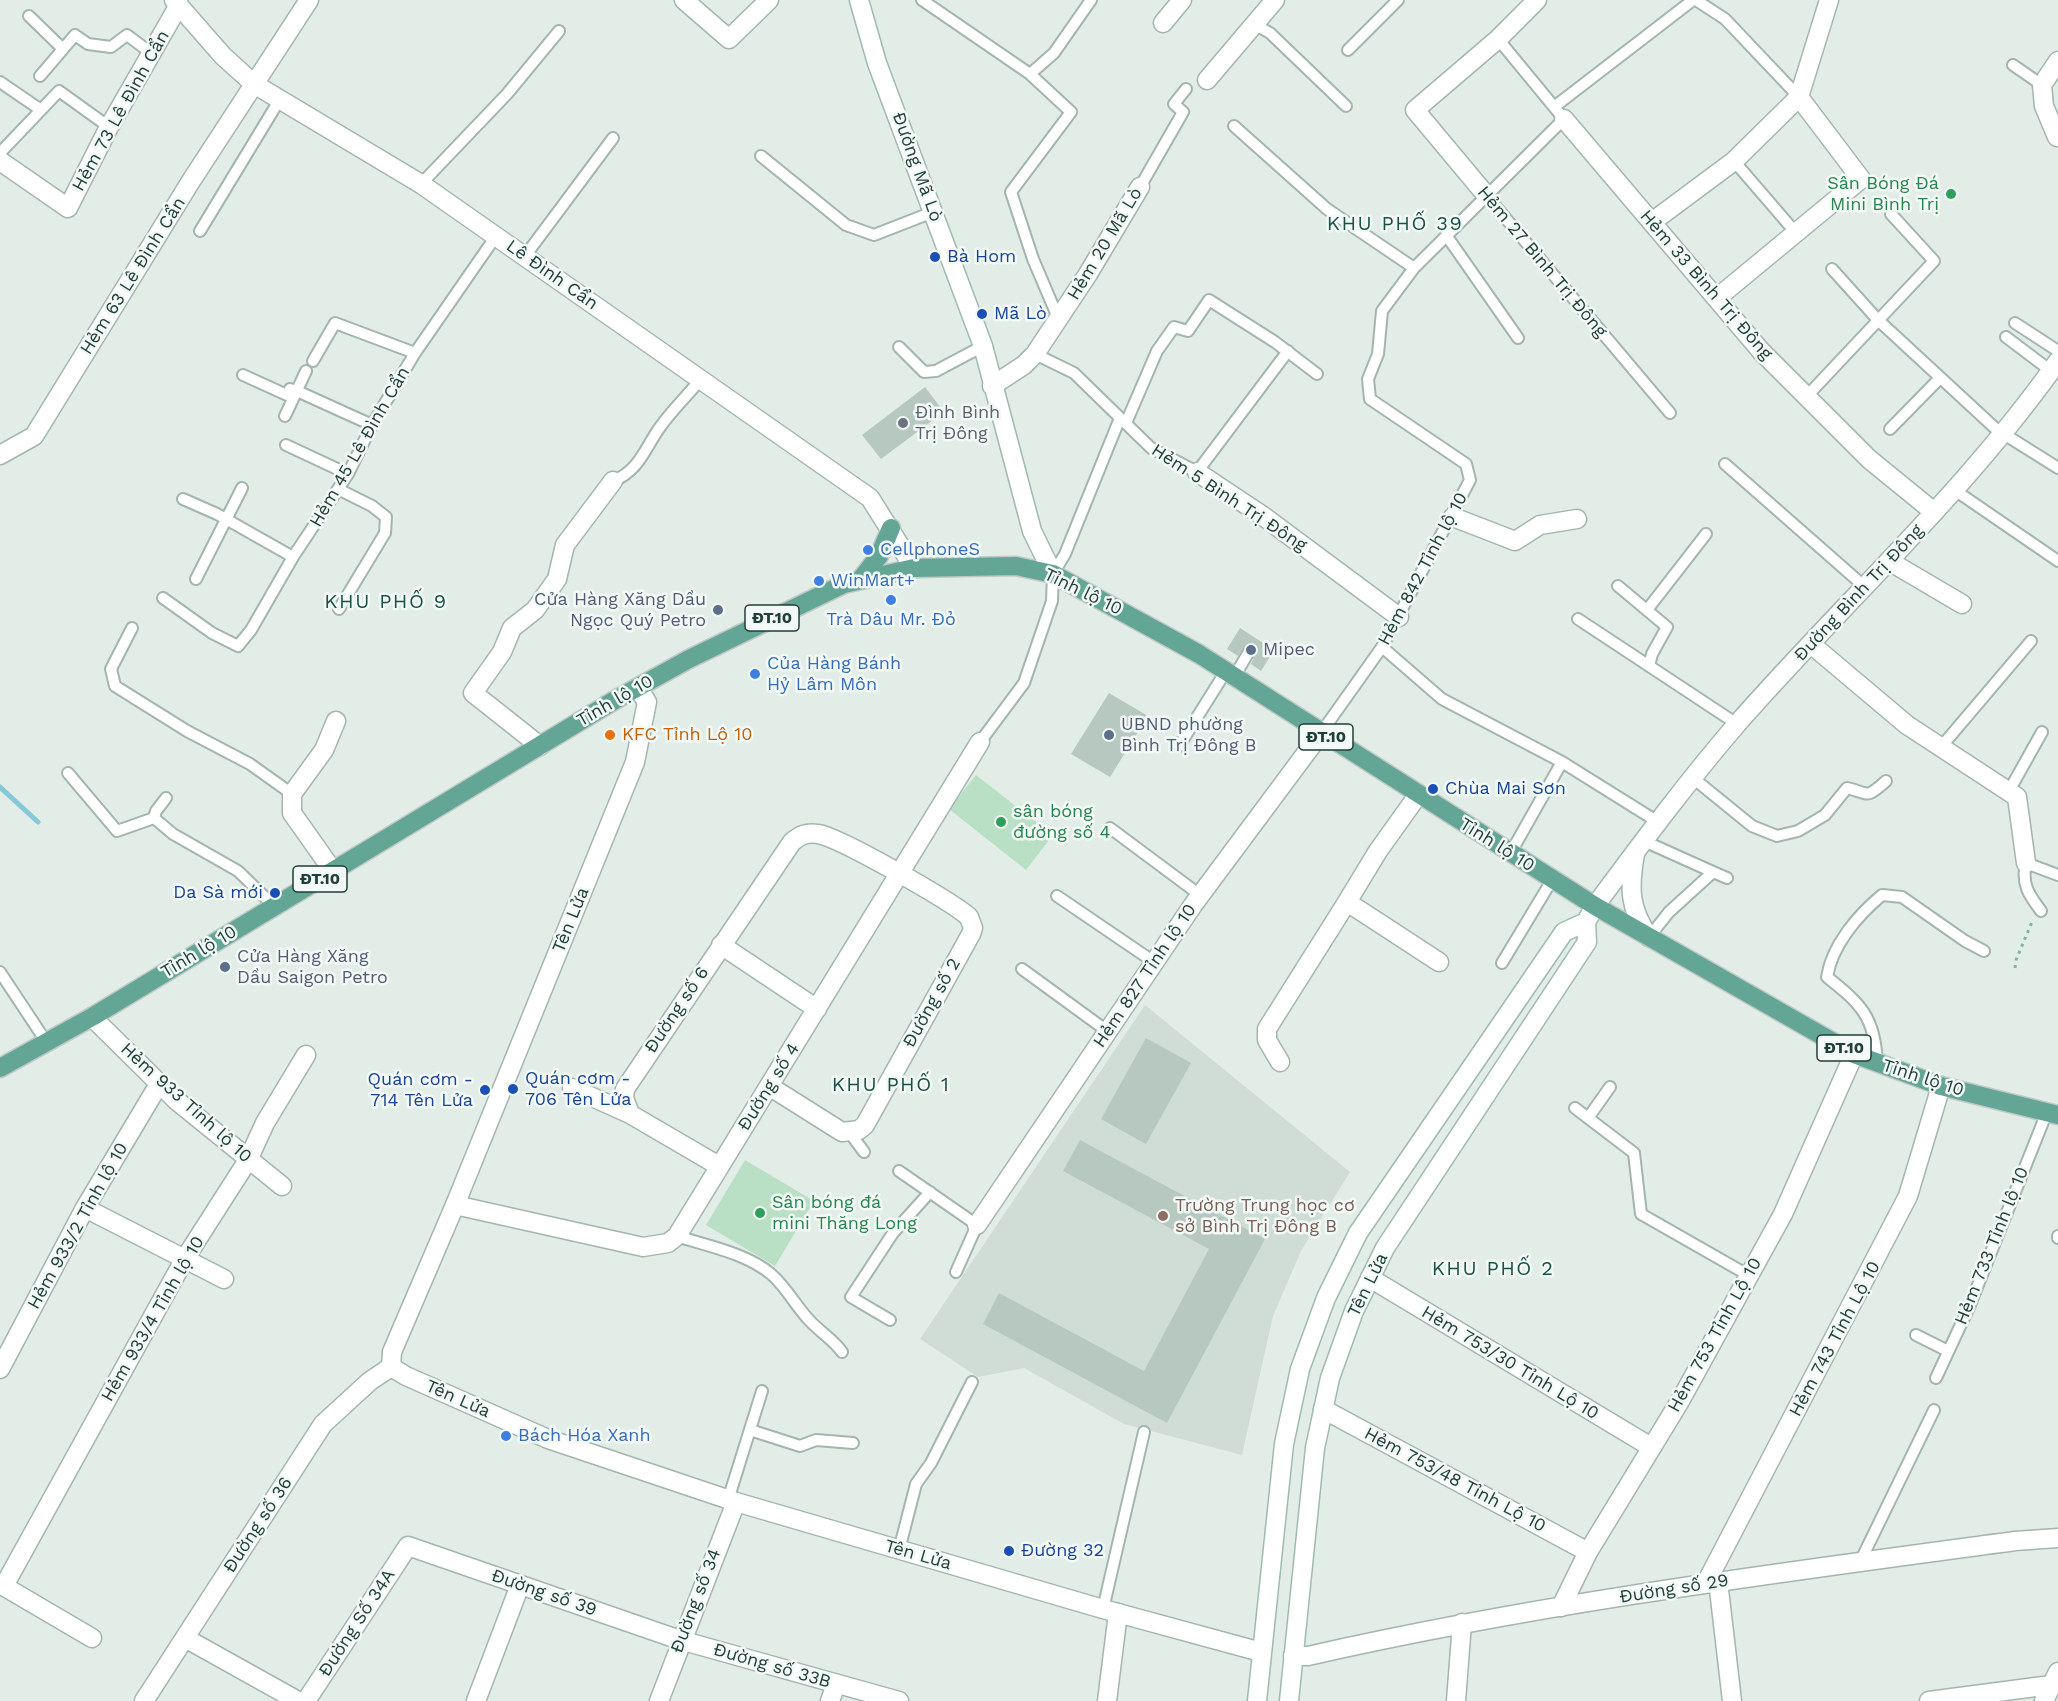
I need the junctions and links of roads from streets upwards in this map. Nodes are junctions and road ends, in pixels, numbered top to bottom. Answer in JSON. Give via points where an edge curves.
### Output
{"nodes":[{"id":1,"x":309,"y":0,"type":"edge"},
{"id":2,"x":684,"y":0,"type":"edge"},
{"id":3,"x":769,"y":0,"type":"edge"},
{"id":4,"x":859,"y":0,"type":"edge"},
{"id":5,"x":1182,"y":0,"type":"edge"},
{"id":6,"x":1275,"y":0,"type":"edge"},
{"id":7,"x":1537,"y":0,"type":"edge"},
{"id":8,"x":1829,"y":0,"type":"edge"},
{"id":9,"x":176,"y":3,"type":"edge"},
{"id":10,"x":1163,"y":23,"type":"dead end"},
{"id":11,"x":2058,"y":61,"type":"edge"},
{"id":12,"x":1207,"y":80,"type":"dead end"},
{"id":13,"x":254,"y":84,"type":"junction"},
{"id":14,"x":1798,"y":97,"type":"junction"},
{"id":15,"x":1559,"y":113,"type":"road end"},
{"id":16,"x":2057,"y":137,"type":"edge"},
{"id":17,"x":0,"y":161,"type":"edge"},
{"id":18,"x":1140,"y":186,"type":"road end"},
{"id":19,"x":1486,"y":195,"type":"road end"},
{"id":20,"x":1652,"y":222,"type":"junction"},
{"id":21,"x":1717,"y":298,"type":"junction"},
{"id":22,"x":2054,"y":366,"type":"edge"},
{"id":23,"x":992,"y":386,"type":"junction"},
{"id":24,"x":0,"y":455,"type":"edge"},
{"id":25,"x":1197,"y":472,"type":"road end"},
{"id":26,"x":613,"y":481,"type":"road end"},
{"id":27,"x":1934,"y":512,"type":"junction"},
{"id":28,"x":1453,"y":518,"type":"road end"},
{"id":29,"x":1577,"y":519,"type":"dead end"},
{"id":30,"x":891,"y":528,"type":"junction"},
{"id":31,"x":1889,"y":561,"type":"junction"},
{"id":32,"x":914,"y":568,"type":"junction"},
{"id":33,"x":1053,"y":574,"type":"junction"},
{"id":34,"x":861,"y":579,"type":"junction"},
{"id":35,"x":1962,"y":604,"type":"dead end"},
{"id":36,"x":1399,"y":617,"type":"road end"},
{"id":37,"x":1812,"y":645,"type":"junction"},
{"id":38,"x":638,"y":688,"type":"junction"},
{"id":39,"x":336,"y":721,"type":"dead end"},
{"id":40,"x":1321,"y":733,"type":"junction"},
{"id":41,"x":980,"y":742,"type":"road end"},
{"id":42,"x":540,"y":746,"type":"junction"},
{"id":43,"x":1418,"y":795,"type":"junction"},
{"id":44,"x":1640,"y":846,"type":"junction"},
{"id":45,"x":2026,"y":862,"type":"road end"},
{"id":46,"x":333,"y":871,"type":"junction"},
{"id":47,"x":898,"y":874,"type":"junction"},
{"id":48,"x":1347,"y":902,"type":"junction"},
{"id":49,"x":1591,"y":914,"type":"junction"},
{"id":50,"x":1649,"y":937,"type":"junction"},
{"id":51,"x":721,"y":945,"type":"junction"},
{"id":52,"x":1439,"y":962,"type":"dead end"},
{"id":53,"x":817,"y":1009,"type":"junction"},
{"id":54,"x":92,"y":1017,"type":"junction"},
{"id":55,"x":1854,"y":1054,"type":"junction"},
{"id":56,"x":306,"y":1055,"type":"dead end"},
{"id":57,"x":1280,"y":1062,"type":"dead end"},
{"id":58,"x":0,"y":1068,"type":"edge"},
{"id":59,"x":159,"y":1084,"type":"junction"},
{"id":60,"x":769,"y":1086,"type":"junction"},
{"id":61,"x":1941,"y":1086,"type":"junction"},
{"id":62,"x":572,"y":1088,"type":"dead end"},
{"id":63,"x":630,"y":1114,"type":"junction"},
{"id":64,"x":2052,"y":1114,"type":"edge"},
{"id":65,"x":248,"y":1160,"type":"junction"},
{"id":66,"x":719,"y":1166,"type":"junction"},
{"id":67,"x":282,"y":1186,"type":"dead end"},
{"id":68,"x":455,"y":1205,"type":"junction"},
{"id":69,"x":85,"y":1208,"type":"junction"},
{"id":70,"x":977,"y":1225,"type":"road end"},
{"id":71,"x":184,"y":1260,"type":"junction"},
{"id":72,"x":1370,"y":1278,"type":"junction"},
{"id":73,"x":224,"y":1279,"type":"dead end"},
{"id":74,"x":391,"y":1367,"type":"junction"},
{"id":75,"x":0,"y":1369,"type":"edge"},
{"id":76,"x":1323,"y":1409,"type":"junction"},
{"id":77,"x":1651,"y":1447,"type":"junction"},
{"id":78,"x":732,"y":1501,"type":"junction"},
{"id":79,"x":2058,"y":1538,"type":"edge"},
{"id":80,"x":408,"y":1546,"type":"joint"},
{"id":81,"x":1588,"y":1552,"type":"junction"},
{"id":82,"x":1712,"y":1582,"type":"junction"},
{"id":83,"x":520,"y":1584,"type":"junction"},
{"id":84,"x":2,"y":1585,"type":"edge"},
{"id":85,"x":1561,"y":1607,"type":"junction"},
{"id":86,"x":1111,"y":1611,"type":"junction"},
{"id":87,"x":1462,"y":1623,"type":"junction"},
{"id":88,"x":92,"y":1638,"type":"dead end"},
{"id":89,"x":185,"y":1638,"type":"junction"},
{"id":90,"x":680,"y":1640,"type":"junction"},
{"id":91,"x":1261,"y":1652,"type":"junction"},
{"id":92,"x":1293,"y":1656,"type":"junction"},
{"id":93,"x":836,"y":1684,"type":"junction"},
{"id":94,"x":2051,"y":1686,"type":"edge"},
{"id":95,"x":144,"y":1701,"type":"edge"},
{"id":96,"x":298,"y":1701,"type":"edge"},
{"id":97,"x":306,"y":1701,"type":"edge"},
{"id":98,"x":476,"y":1701,"type":"edge"},
{"id":99,"x":659,"y":1701,"type":"edge"},
{"id":100,"x":830,"y":1701,"type":"edge"},
{"id":101,"x":899,"y":1701,"type":"edge"},
{"id":102,"x":1107,"y":1701,"type":"edge"},
{"id":103,"x":1257,"y":1701,"type":"edge"},
{"id":104,"x":1289,"y":1701,"type":"edge"},
{"id":105,"x":1456,"y":1701,"type":"edge"},
{"id":106,"x":1732,"y":1701,"type":"edge"},
{"id":107,"x":1929,"y":1701,"type":"edge"}],
"edges":[{"from":1,"to":13,"type":"street","name":"Hẻm 63 Lê Đình Cẩn"},
{"from":2,"to":3,"type":"street","via":[[729,39]]},
{"from":4,"to":23,"type":"street","name":"Đường Mã Lò","via":[[877,63],[982,346]]},
{"from":5,"to":10,"type":"street"},
{"from":6,"to":12,"type":"street"},
{"from":7,"to":19,"type":"street","name":"Hẻm 27 Bình Trị Đông","via":[[1415,110]]},
{"from":8,"to":14,"type":"street"},
{"from":9,"to":13,"type":"street","name":"Lê Đình Cẩn"},
{"from":9,"to":17,"type":"street","name":"Hẻm 73 Lê Đình Cẩn","via":[[69,208]]},
{"from":11,"to":16,"type":"street","via":[[2042,85],[2044,106]]},
{"from":13,"to":24,"type":"street","name":"Hẻm 63 Lê Đình Cẩn","via":[[34,436]]},
{"from":13,"to":30,"type":"street","name":"Lê Đình Cẩn","via":[[421,184],[525,256],[870,498]]},
{"from":14,"to":20,"type":"street","via":[[1734,161]]},
{"from":14,"to":21,"type":"street","via":[[1861,179]]},
{"from":15,"to":20,"type":"street","name":"Hẻm 33 Bình Trị Đông"},
{"from":18,"to":23,"type":"street","name":"Hẻm 20 Mã Lò","via":[[1035,354]]},
{"from":20,"to":21,"type":"street","name":"Hẻm 33 Bình Trị Đông"},
{"from":21,"to":27,"type":"street","name":"Hẻm 33 Bình Trị Đông","via":[[1761,351],[1869,459]]},
{"from":22,"to":27,"type":"street","name":"Đường Bình Trị Đông","via":[[2003,435]]},
{"from":23,"to":33,"type":"street","name":"Đường Mã Lò","via":[[1032,531]]},
{"from":25,"to":36,"type":"street","name":"Hẻm 5 Bình Trị Đông"},
{"from":26,"to":42,"type":"street","via":[[566,545],[557,579],[535,610],[512,628],[502,652],[473,693]]},
{"from":27,"to":31,"type":"street","name":"Đường Bình Trị Đông"},
{"from":28,"to":29,"type":"street","via":[[1515,541],[1540,525]]},
{"from":30,"to":32,"type":"street","name":"Lê Đình Cẩn"},
{"from":30,"to":34,"type":"main road","via":[[879,556]]},
{"from":31,"to":35,"type":"street"},
{"from":31,"to":37,"type":"street","name":"Đường Bình Trị Đông"},
{"from":32,"to":33,"type":"main road","name":"Tỉnh lộ 10","number":"ĐT.10","via":[[1016,566]]},
{"from":32,"to":34,"type":"main road","name":"Tỉnh lộ 10","number":"ĐT.10"},
{"from":33,"to":40,"type":"main road","name":"Tỉnh lộ 10","number":"ĐT.10","via":[[1174,640]]},
{"from":34,"to":38,"type":"main road","name":"Tỉnh lộ 10","number":"ĐT.10","via":[[689,659]]},
{"from":37,"to":44,"type":"street","name":"Đường Bình Trị Đông","via":[[1737,724]]},
{"from":37,"to":45,"type":"street","via":[[1907,725],[2017,797]]},
{"from":38,"to":42,"type":"main road","name":"Tỉnh lộ 10","number":"ĐT.10"},
{"from":38,"to":68,"type":"street","name":"Tên Lửa","via":[[647,702],[635,762]]},
{"from":39,"to":46,"type":"street","via":[[324,750],[292,794],[292,813]]},
{"from":40,"to":43,"type":"main road","name":"Tỉnh lộ 10","number":"ĐT.10"},
{"from":40,"to":70,"type":"street","name":"Hẻm 827 Tỉnh lộ 10","via":[[1200,896]]},
{"from":41,"to":47,"type":"street","name":"Đường số 4"},
{"from":42,"to":46,"type":"main road","name":"Tỉnh lộ 10","number":"ĐT.10"},
{"from":43,"to":48,"type":"street"},
{"from":43,"to":49,"type":"main road","name":"Tỉnh lộ 10","number":"ĐT.10","via":[[1552,880]]},
{"from":44,"to":49,"type":"street","name":"Đường Bình Trị Đông"},
{"from":44,"to":50,"type":"street","via":[[1631,888],[1636,918]]},
{"from":46,"to":54,"type":"main road","name":"Tỉnh lộ 10","number":"ĐT.10"},
{"from":47,"to":51,"type":"street","name":"Đường số 6","via":[[819,834],[800,835]]},
{"from":47,"to":53,"type":"street","name":"Đường số 4"},
{"from":47,"to":60,"type":"street","name":"Đường số 2","via":[[964,913],[972,928],[865,1125],[850,1133],[834,1128]]},
{"from":48,"to":52,"type":"street"},
{"from":48,"to":57,"type":"street","via":[[1267,1029],[1267,1040]]},
{"from":49,"to":50,"type":"main road","name":"Tỉnh lộ 10","number":"ĐT.10"},
{"from":49,"to":72,"type":"street","name":"Tên Lửa","via":[[1587,942]]},
{"from":49,"to":91,"type":"street","name":"Tên Lửa","via":[[1564,932],[1368,1218],[1326,1298],[1300,1370],[1286,1434]]},
{"from":50,"to":55,"type":"main road","name":"Tỉnh lộ 10","number":"ĐT.10"},
{"from":51,"to":53,"type":"street"},
{"from":51,"to":63,"type":"street","name":"Đường số 6","via":[[628,1081],[624,1098]]},
{"from":53,"to":60,"type":"street","name":"Đường số 4"},
{"from":54,"to":58,"type":"main road","name":"Tỉnh lộ 10","number":"ĐT.10"},
{"from":54,"to":59,"type":"street","name":"Hẻm 933 Tỉnh lộ 10"},
{"from":55,"to":61,"type":"main road","name":"Tỉnh lộ 10","number":"ĐT.10"},
{"from":55,"to":77,"type":"street","name":"Hẻm 753 Tỉnh Lộ 10","via":[[1783,1214]]},
{"from":56,"to":65,"type":"street","name":"Hẻm 933/4 Tỉnh lộ 10","via":[[265,1123]]},
{"from":59,"to":65,"type":"street","name":"Hẻm 933 Tỉnh lộ 10"},
{"from":59,"to":69,"type":"street","name":"Hẻm 933/2 Tỉnh lộ 10"},
{"from":60,"to":66,"type":"street","name":"Đường số 4"},
{"from":61,"to":64,"type":"main road","name":"Tỉnh lộ 10","number":"ĐT.10"},
{"from":61,"to":82,"type":"street","name":"Hẻm 743 Tỉnh Lộ 10","via":[[1908,1196]]},
{"from":62,"to":63,"type":"street"},
{"from":63,"to":66,"type":"street"},
{"from":65,"to":67,"type":"street","name":"Hẻm 933 Tỉnh lộ 10"},
{"from":65,"to":71,"type":"street","name":"Hẻm 933/4 Tỉnh lộ 10"},
{"from":66,"to":68,"type":"street","name":"Đường số 4","via":[[677,1236],[668,1243],[643,1246]]},
{"from":68,"to":74,"type":"street","name":"Tên Lửa","via":[[392,1352]]},
{"from":69,"to":71,"type":"street"},
{"from":69,"to":75,"type":"street","name":"Hẻm 933/2 Tỉnh lộ 10"},
{"from":71,"to":73,"type":"street"},
{"from":71,"to":84,"type":"street","name":"Hẻm 933/4 Tỉnh lộ 10"},
{"from":72,"to":76,"type":"street","name":"Tên Lửa","via":[[1341,1344]]},
{"from":72,"to":77,"type":"street","name":"Hẻm 753/30 Tỉnh Lộ 10"},
{"from":74,"to":78,"type":"street","name":"Tên Lửa","via":[[548,1439]]},
{"from":74,"to":89,"type":"street","name":"Đường số 36","via":[[323,1424]]},
{"from":76,"to":81,"type":"street","name":"Hẻm 753/48 Tỉnh Lộ 10"},
{"from":76,"to":92,"type":"street","name":"Tên Lửa","via":[[1310,1484]]},
{"from":77,"to":81,"type":"street","name":"Hẻm 753 Tỉnh Lộ 10"},
{"from":78,"to":86,"type":"street","name":"Tên Lửa"},
{"from":78,"to":90,"type":"street","name":"Đường số 34"},
{"from":79,"to":82,"type":"street","name":"Đường số 29"},
{"from":80,"to":83,"type":"street","name":"Đường số 39"},
{"from":80,"to":97,"type":"street","name":"Đường Số 34A"},
{"from":81,"to":85,"type":"street","name":"Hẻm 753 Tỉnh Lộ 10"},
{"from":82,"to":85,"type":"street","name":"Đường số 29"},
{"from":82,"to":106,"type":"street"},
{"from":83,"to":90,"type":"street","name":"Đường số 39"},
{"from":83,"to":98,"type":"street"},
{"from":84,"to":88,"type":"street"},
{"from":85,"to":87,"type":"street","name":"Đường số 29"},
{"from":86,"to":91,"type":"street","name":"Tên Lửa"},
{"from":86,"to":102,"type":"street"},
{"from":87,"to":92,"type":"street","name":"Đường số 29"},
{"from":87,"to":105,"type":"street"},
{"from":89,"to":95,"type":"street","name":"Đường số 36"},
{"from":89,"to":96,"type":"street"},
{"from":90,"to":93,"type":"street","name":"Đường số 33B"},
{"from":90,"to":99,"type":"street","name":"Đường số 34"},
{"from":91,"to":92,"type":"street","name":"Đường số 29"},
{"from":91,"to":103,"type":"street","name":"Tên Lửa"},
{"from":92,"to":104,"type":"street","name":"Tên Lửa"},
{"from":93,"to":100,"type":"street"},
{"from":93,"to":101,"type":"street","name":"Đường số 33B"},
{"from":94,"to":107,"type":"street"}]}
